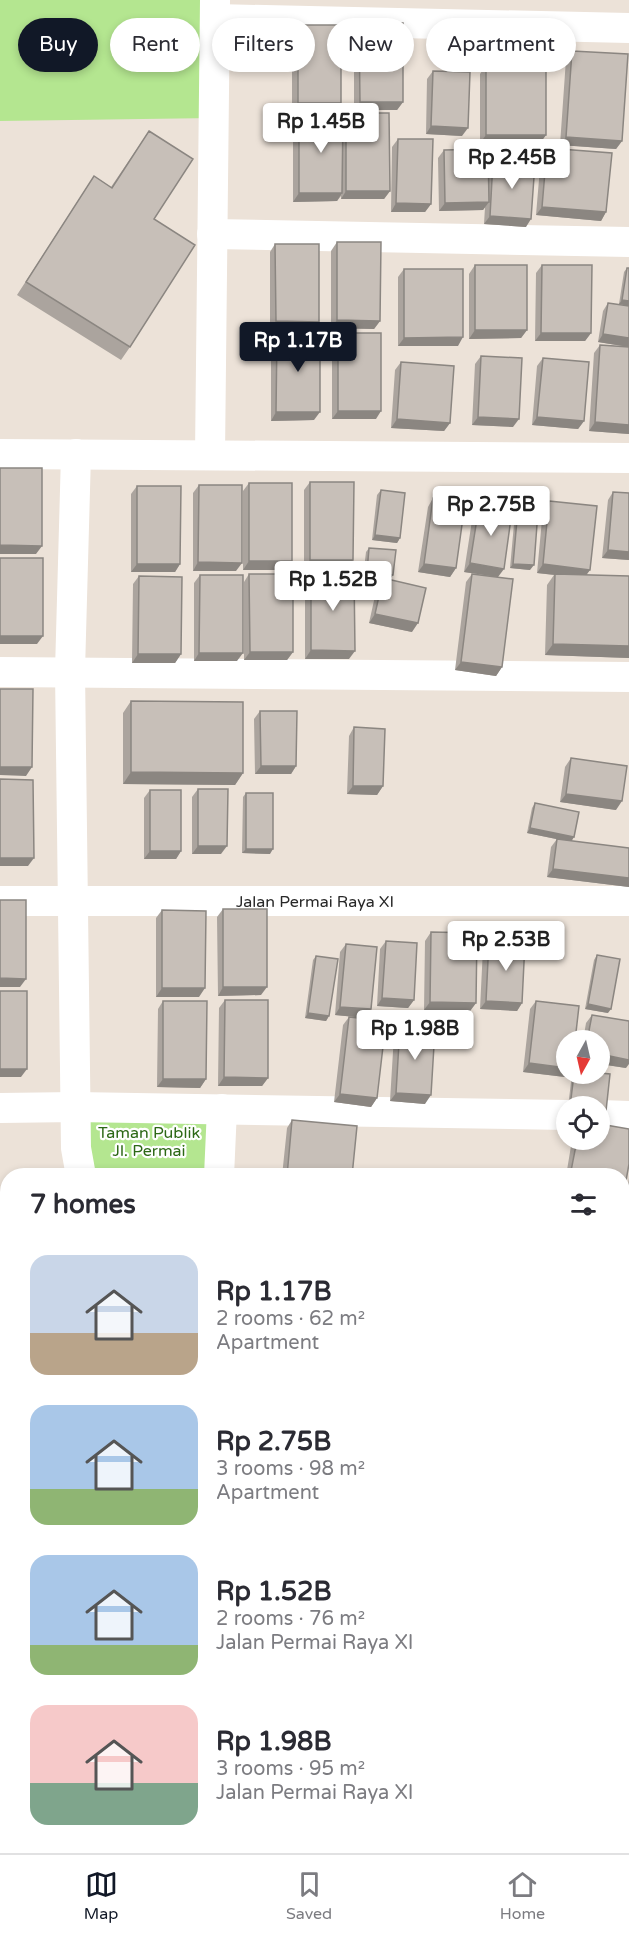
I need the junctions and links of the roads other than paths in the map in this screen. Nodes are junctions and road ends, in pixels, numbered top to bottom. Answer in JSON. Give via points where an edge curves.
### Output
{"nodes":[{"id":1,"x":215,"y":10,"type":"edge"},
{"id":2,"x":629,"y":28,"type":"edge"},
{"id":3,"x":212,"y":234,"type":"junction"},
{"id":4,"x":629,"y":242,"type":"edge"},
{"id":5,"x":0,"y":454,"type":"edge"},
{"id":6,"x":76,"y":454,"type":"junction"},
{"id":7,"x":210,"y":455,"type":"junction"},
{"id":8,"x":629,"y":458,"type":"edge"},
{"id":9,"x":70,"y":671,"type":"junction"},
{"id":10,"x":0,"y":672,"type":"edge"},
{"id":11,"x":629,"y":677,"type":"edge"},
{"id":12,"x":0,"y":901,"type":"edge"},
{"id":13,"x":73,"y":901,"type":"junction"},
{"id":14,"x":629,"y":901,"type":"edge"},
{"id":15,"x":76,"y":1107,"type":"junction"},
{"id":16,"x":0,"y":1108,"type":"edge"},
{"id":17,"x":222,"y":1109,"type":"junction"},
{"id":18,"x":556,"y":1115,"type":"edge"},
{"id":19,"x":610,"y":1115,"type":"edge"},
{"id":20,"x":629,"y":1116,"type":"edge"},
{"id":21,"x":80,"y":1168,"type":"edge"},
{"id":22,"x":219,"y":1168,"type":"edge"}],
"edges":[{"from":1,"to":2,"type":"street"},
{"from":1,"to":3,"type":"street"},
{"from":3,"to":4,"type":"street"},
{"from":3,"to":7,"type":"street"},
{"from":5,"to":6,"type":"street"},
{"from":6,"to":7,"type":"street"},
{"from":6,"to":9,"type":"street"},
{"from":7,"to":8,"type":"street"},
{"from":9,"to":10,"type":"street"},
{"from":9,"to":11,"type":"street"},
{"from":9,"to":13,"type":"street"},
{"from":12,"to":13,"type":"street","name":"Jalan Permai Raya XI"},
{"from":13,"to":14,"type":"street","name":"Jalan Permai Raya XI"},
{"from":13,"to":15,"type":"street"},
{"from":15,"to":16,"type":"street"},
{"from":15,"to":17,"type":"street"},
{"from":15,"to":21,"type":"street"},
{"from":17,"to":18,"type":"street"},
{"from":17,"to":22,"type":"street"},
{"from":19,"to":20,"type":"street"}]}
